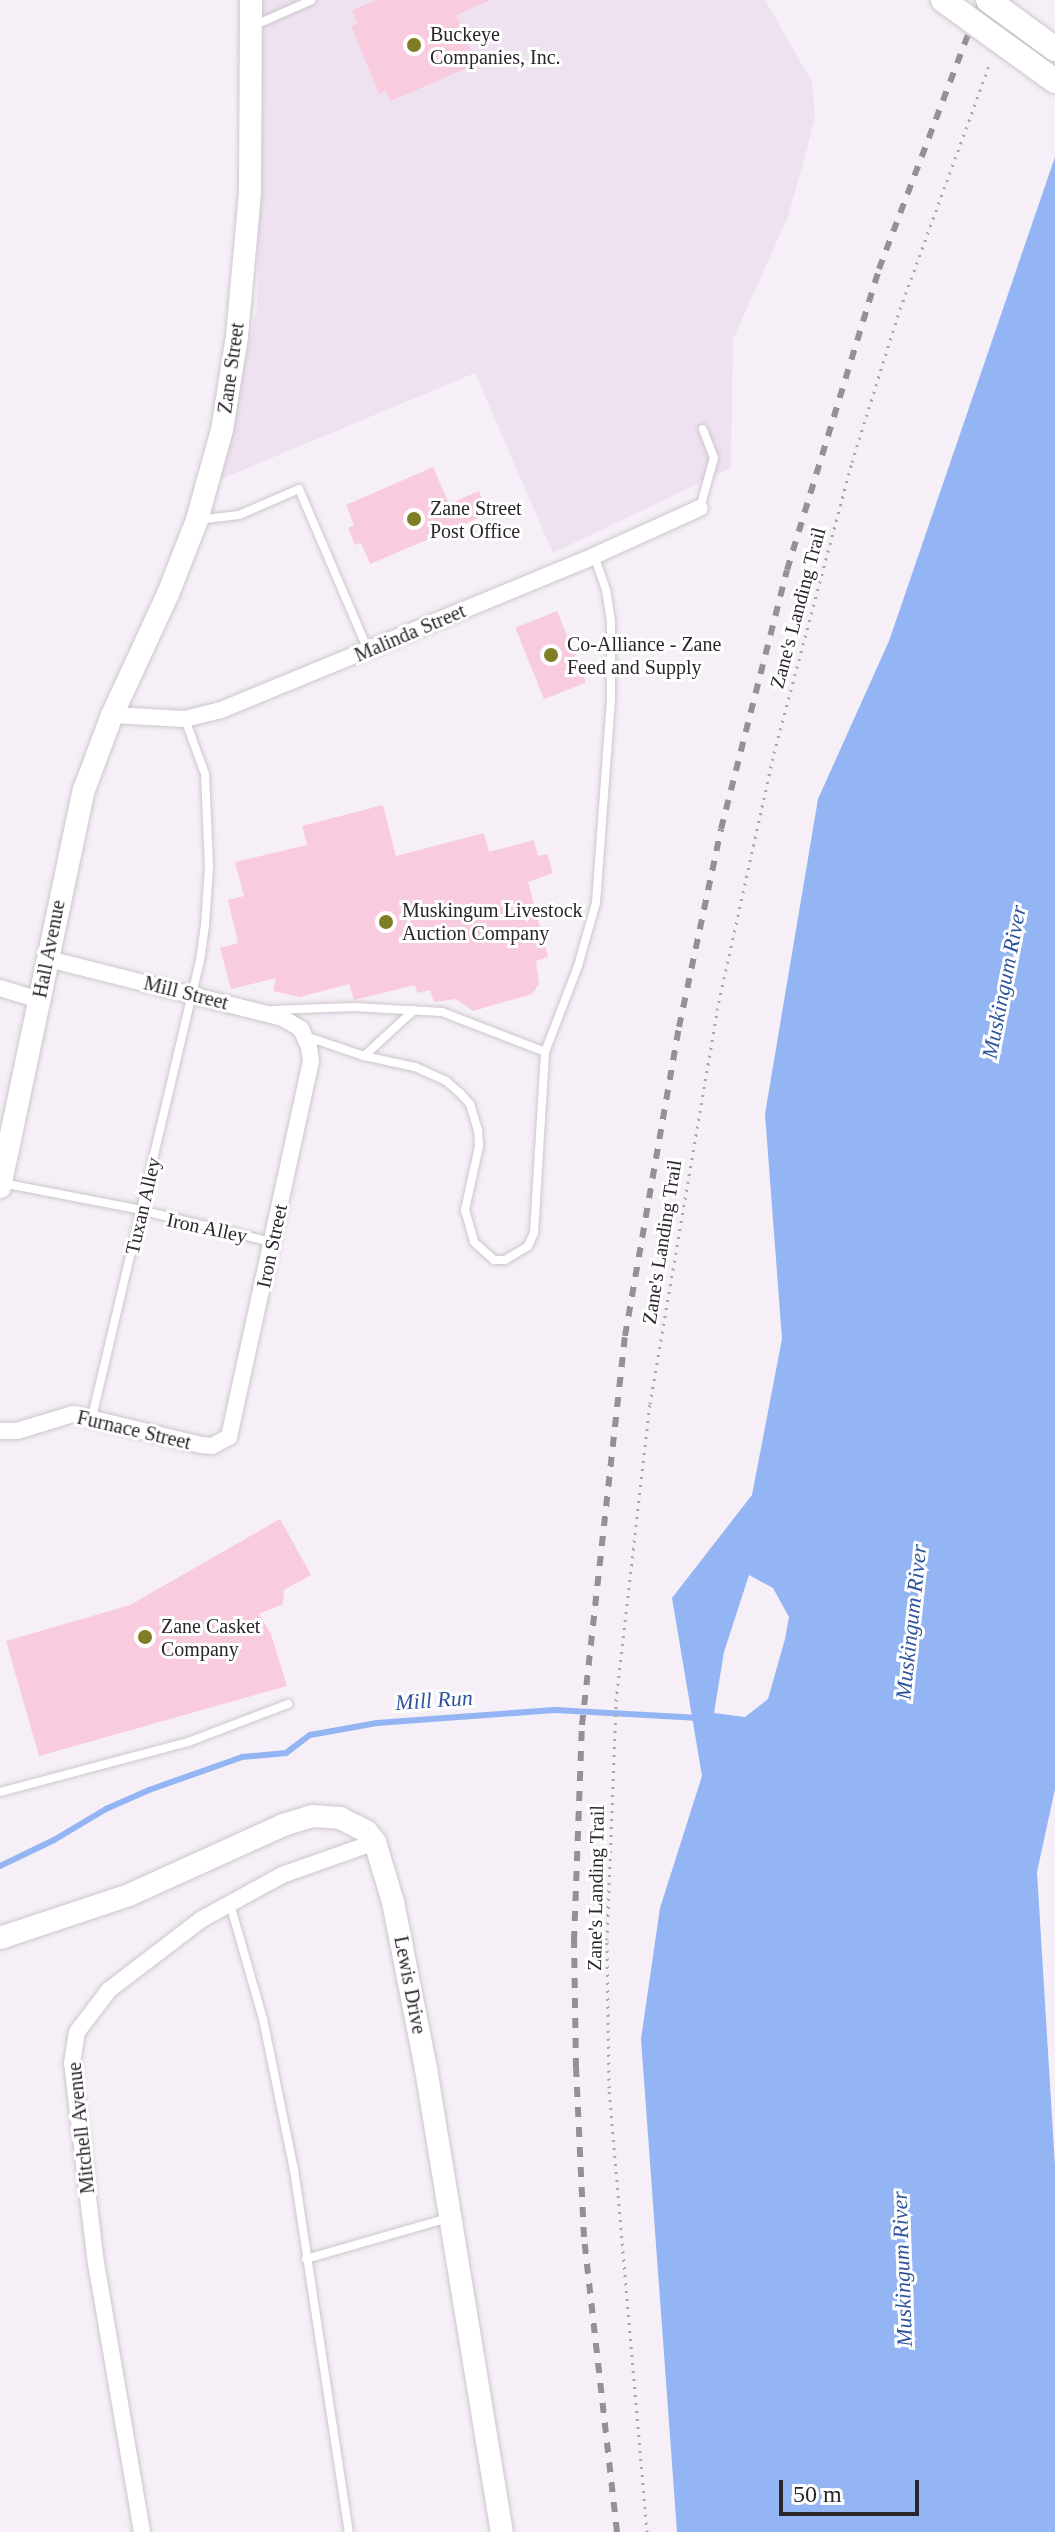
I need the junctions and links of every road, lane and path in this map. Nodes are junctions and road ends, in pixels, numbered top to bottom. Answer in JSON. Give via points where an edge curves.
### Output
{"nodes":[{"id":1,"x":251,"y":0,"type":"edge"},
{"id":2,"x":312,"y":0,"type":"edge"},
{"id":3,"x":943,"y":0,"type":"edge"},
{"id":4,"x":988,"y":0,"type":"edge"},
{"id":5,"x":252,"y":26,"type":"junction"},
{"id":6,"x":1055,"y":49,"type":"edge"},
{"id":7,"x":993,"y":58,"type":"dead end"},
{"id":8,"x":1055,"y":81,"type":"edge"},
{"id":9,"x":703,"y":429,"type":"dead end"},
{"id":10,"x":700,"y":508,"type":"joint"},
{"id":11,"x":197,"y":520,"type":"junction"},
{"id":12,"x":594,"y":556,"type":"junction"},
{"id":13,"x":368,"y":650,"type":"junction"},
{"id":14,"x":112,"y":715,"type":"junction"},
{"id":15,"x":185,"y":719,"type":"junction"},
{"id":16,"x":48,"y":959,"type":"junction"},
{"id":17,"x":0,"y":988,"type":"edge"},
{"id":18,"x":191,"y":994,"type":"junction"},
{"id":19,"x":39,"y":1000,"type":"junction"},
{"id":20,"x":414,"y":1010,"type":"junction"},
{"id":21,"x":260,"y":1011,"type":"junction"},
{"id":22,"x":307,"y":1041,"type":"junction"},
{"id":23,"x":545,"y":1052,"type":"junction"},
{"id":24,"x":364,"y":1056,"type":"junction"},
{"id":25,"x":0,"y":1185,"type":"edge"},
{"id":26,"x":142,"y":1212,"type":"junction"},
{"id":27,"x":272,"y":1242,"type":"junction"},
{"id":28,"x":92,"y":1417,"type":"junction"},
{"id":29,"x":0,"y":1431,"type":"edge"},
{"id":30,"x":223,"y":1442,"type":"joint"},
{"id":31,"x":288,"y":1704,"type":"dead end"},
{"id":32,"x":0,"y":1792,"type":"edge"},
{"id":33,"x":375,"y":1842,"type":"junction"},
{"id":34,"x":230,"y":1903,"type":"junction"},
{"id":35,"x":0,"y":1938,"type":"edge"},
{"id":36,"x":452,"y":2216,"type":"junction"},
{"id":37,"x":306,"y":2259,"type":"junction"},
{"id":38,"x":142,"y":2532,"type":"edge"},
{"id":39,"x":349,"y":2532,"type":"edge"},
{"id":40,"x":502,"y":2532,"type":"edge"},
{"id":41,"x":647,"y":2532,"type":"edge"}],
"edges":[{"from":1,"to":5,"type":"main road","name":"Zane Street"},
{"from":2,"to":5,"type":"lane"},
{"from":3,"to":8,"type":"main road","bridge":true},
{"from":4,"to":6,"type":"main road","bridge":true},
{"from":5,"to":11,"type":"main road","name":"Zane Street","via":[[250,192],[237,336],[222,430]]},
{"from":7,"to":41,"type":"path","name":"Zane's Landing Trail","via":[[909,281],[852,462],[774,753],[684,1190],[653,1388],[616,1701],[607,1940],[609,2088]]},
{"from":9,"to":10,"type":"lane","via":[[714,458]]},
{"from":10,"to":12,"type":"street","name":"Malinda Street"},
{"from":11,"to":13,"type":"lane","via":[[239,515],[299,489]]},
{"from":11,"to":14,"type":"main road","name":"Zane Street"},
{"from":12,"to":13,"type":"street","name":"Malinda Street"},
{"from":12,"to":23,"type":"lane","via":[[611,621],[611,700],[596,903]]},
{"from":13,"to":15,"type":"street","name":"Malinda Street"},
{"from":14,"to":15,"type":"street","name":"Malinda Street"},
{"from":14,"to":16,"type":"main road","name":"Hall Avenue","via":[[84,790]]},
{"from":15,"to":18,"type":"lane","name":"Tuxan Alley","via":[[205,774],[209,866],[202,949]]},
{"from":16,"to":18,"type":"street","name":"Mill Street"},
{"from":16,"to":19,"type":"main road","name":"Hall Avenue"},
{"from":17,"to":19,"type":"street"},
{"from":18,"to":21,"type":"street","name":"Mill Street"},
{"from":18,"to":26,"type":"lane","name":"Tuxan Alley"},
{"from":19,"to":25,"type":"main road","name":"Hall Avenue"},
{"from":20,"to":21,"type":"lane"},
{"from":20,"to":23,"type":"lane","via":[[464,1018]]},
{"from":20,"to":24,"type":"lane"},
{"from":21,"to":22,"type":"street","name":"Mill Street","via":[[295,1024]]},
{"from":22,"to":24,"type":"lane"},
{"from":22,"to":27,"type":"street","name":"Iron Street","via":[[311,1061]]},
{"from":23,"to":24,"type":"lane","via":[[534,1233],[528,1246],[505,1260],[483,1253],[468,1227],[465,1210],[479,1146],[470,1104],[431,1073]]},
{"from":25,"to":26,"type":"lane","name":"Iron Alley"},
{"from":26,"to":27,"type":"lane","name":"Iron Alley"},
{"from":26,"to":28,"type":"lane","name":"Tuxan Alley"},
{"from":27,"to":30,"type":"street","name":"Iron Street","via":[[234,1430]]},
{"from":28,"to":29,"type":"street","name":"Furnace Street","via":[[73,1414]]},
{"from":28,"to":30,"type":"street","name":"Furnace Street","via":[[201,1445]]},
{"from":31,"to":32,"type":"lane","via":[[188,1742]]},
{"from":33,"to":34,"type":"street","name":"Mitchell Avenue","via":[[298,1869]]},
{"from":33,"to":35,"type":"main road","via":[[355,1822],[313,1816],[129,1895]]},
{"from":33,"to":36,"type":"main road","name":"Lewis Drive","via":[[393,1902]]},
{"from":34,"to":37,"type":"lane","via":[[263,2019]]},
{"from":34,"to":38,"type":"street","name":"Mitchell Avenue","via":[[109,1990],[84,2018],[74,2045],[96,2264]]},
{"from":36,"to":37,"type":"lane"},
{"from":36,"to":40,"type":"main road","name":"Lewis Drive"},
{"from":37,"to":39,"type":"lane"}]}
